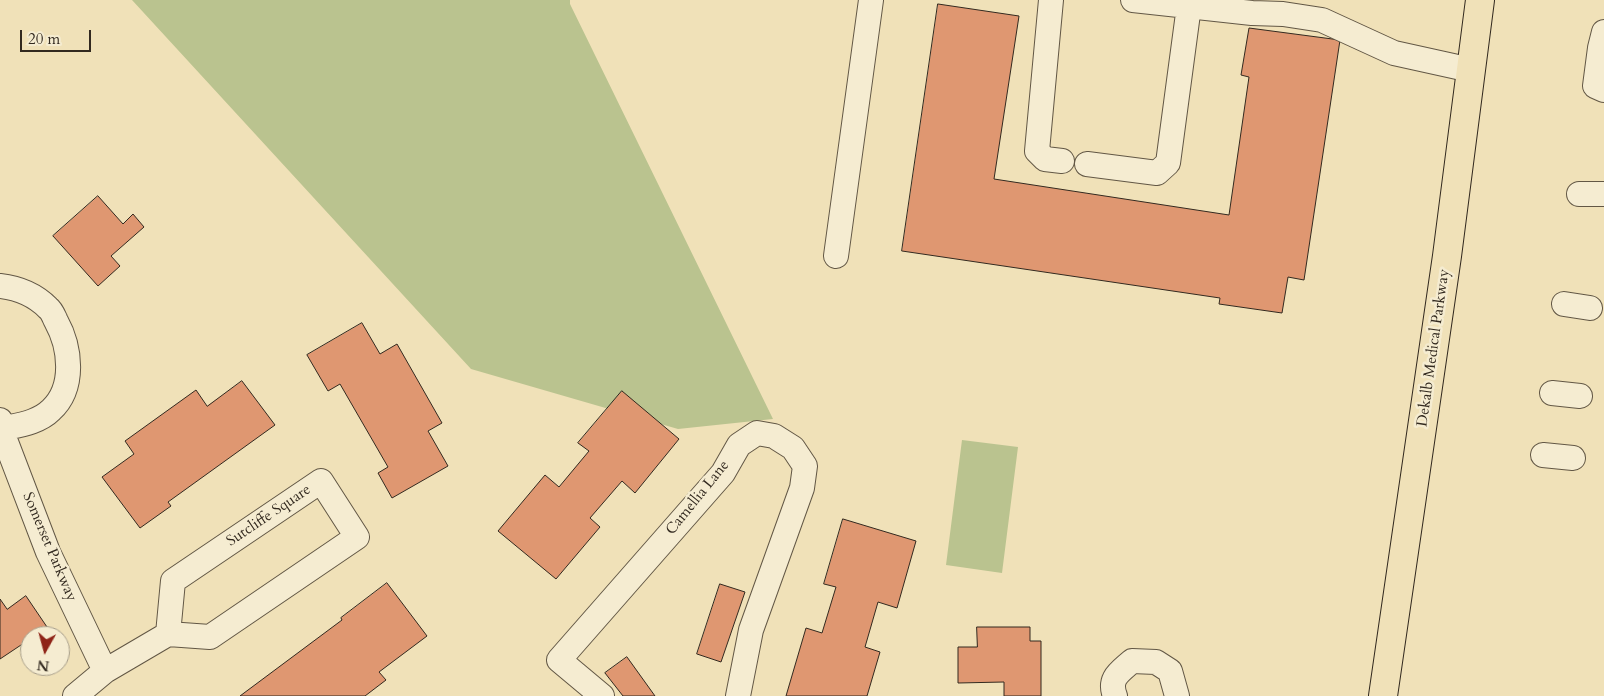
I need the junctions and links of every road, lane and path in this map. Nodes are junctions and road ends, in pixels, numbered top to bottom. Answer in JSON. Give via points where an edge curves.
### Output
{"nodes":[{"id":1,"x":871,"y":0,"type":"edge"},
{"id":2,"x":1051,"y":0,"type":"edge"},
{"id":3,"x":1133,"y":0,"type":"edge"},
{"id":4,"x":1480,"y":0,"type":"edge"},
{"id":5,"x":1189,"y":6,"type":"junction"},
{"id":6,"x":1604,"y":32,"type":"edge"},
{"id":7,"x":1471,"y":70,"type":"junction"},
{"id":8,"x":1604,"y":90,"type":"edge"},
{"id":9,"x":1062,"y":161,"type":"dead end"},
{"id":10,"x":1086,"y":164,"type":"dead end"},
{"id":11,"x":1579,"y":194,"type":"dead end"},
{"id":12,"x":1604,"y":194,"type":"edge"},
{"id":13,"x":836,"y":256,"type":"dead end"},
{"id":14,"x":0,"y":286,"type":"edge"},
{"id":15,"x":1564,"y":304,"type":"dead end"},
{"id":16,"x":1590,"y":308,"type":"dead end"},
{"id":17,"x":1552,"y":393,"type":"dead end"},
{"id":18,"x":1580,"y":396,"type":"dead end"},
{"id":19,"x":1,"y":425,"type":"edge"},
{"id":20,"x":1543,"y":454,"type":"dead end"},
{"id":21,"x":1573,"y":458,"type":"dead end"},
{"id":22,"x":168,"y":634,"type":"junction"},
{"id":23,"x":105,"y":672,"type":"junction"},
{"id":24,"x":76,"y":696,"type":"edge"},
{"id":25,"x":602,"y":696,"type":"edge"},
{"id":26,"x":738,"y":696,"type":"edge"},
{"id":27,"x":1115,"y":696,"type":"edge"},
{"id":28,"x":1177,"y":696,"type":"edge"},
{"id":29,"x":1384,"y":696,"type":"edge"}],
"edges":[{"from":1,"to":13,"type":"street"},
{"from":2,"to":9,"type":"street","via":[[1037,151],[1045,159]]},
{"from":3,"to":5,"type":"street"},
{"from":4,"to":7,"type":"main road","name":"Dekalb Medical Parkway"},
{"from":5,"to":7,"type":"street","via":[[1322,20],[1394,54]]},
{"from":5,"to":10,"type":"street","via":[[1168,163],[1157,173]]},
{"from":6,"to":8,"type":"street","via":[[1595,86]]},
{"from":7,"to":29,"type":"main road","name":"Dekalb Medical Parkway"},
{"from":11,"to":12,"type":"street"},
{"from":14,"to":19,"type":"street","via":[[35,297],[50,309],[61,330],[68,355],[68,378],[63,397],[51,411],[34,421]]},
{"from":15,"to":16,"type":"street"},
{"from":17,"to":18,"type":"street"},
{"from":19,"to":23,"type":"street","name":"Somerset Parkway","via":[[48,552]]},
{"from":20,"to":21,"type":"street"},
{"from":22,"to":22,"type":"street","name":"Sutcliffe Square","via":[[173,581],[321,481],[357,537],[210,636]]},
{"from":22,"to":23,"type":"street"},
{"from":23,"to":24,"type":"street"},
{"from":25,"to":26,"type":"street","name":"Camellia Lane","via":[[559,660],[722,473],[739,445],[757,433],[774,436],[793,448],[805,466],[802,488],[751,630]]},
{"from":27,"to":28,"type":"street","via":[[1112,689],[1116,675],[1132,661],[1156,662],[1170,672]]}]}
